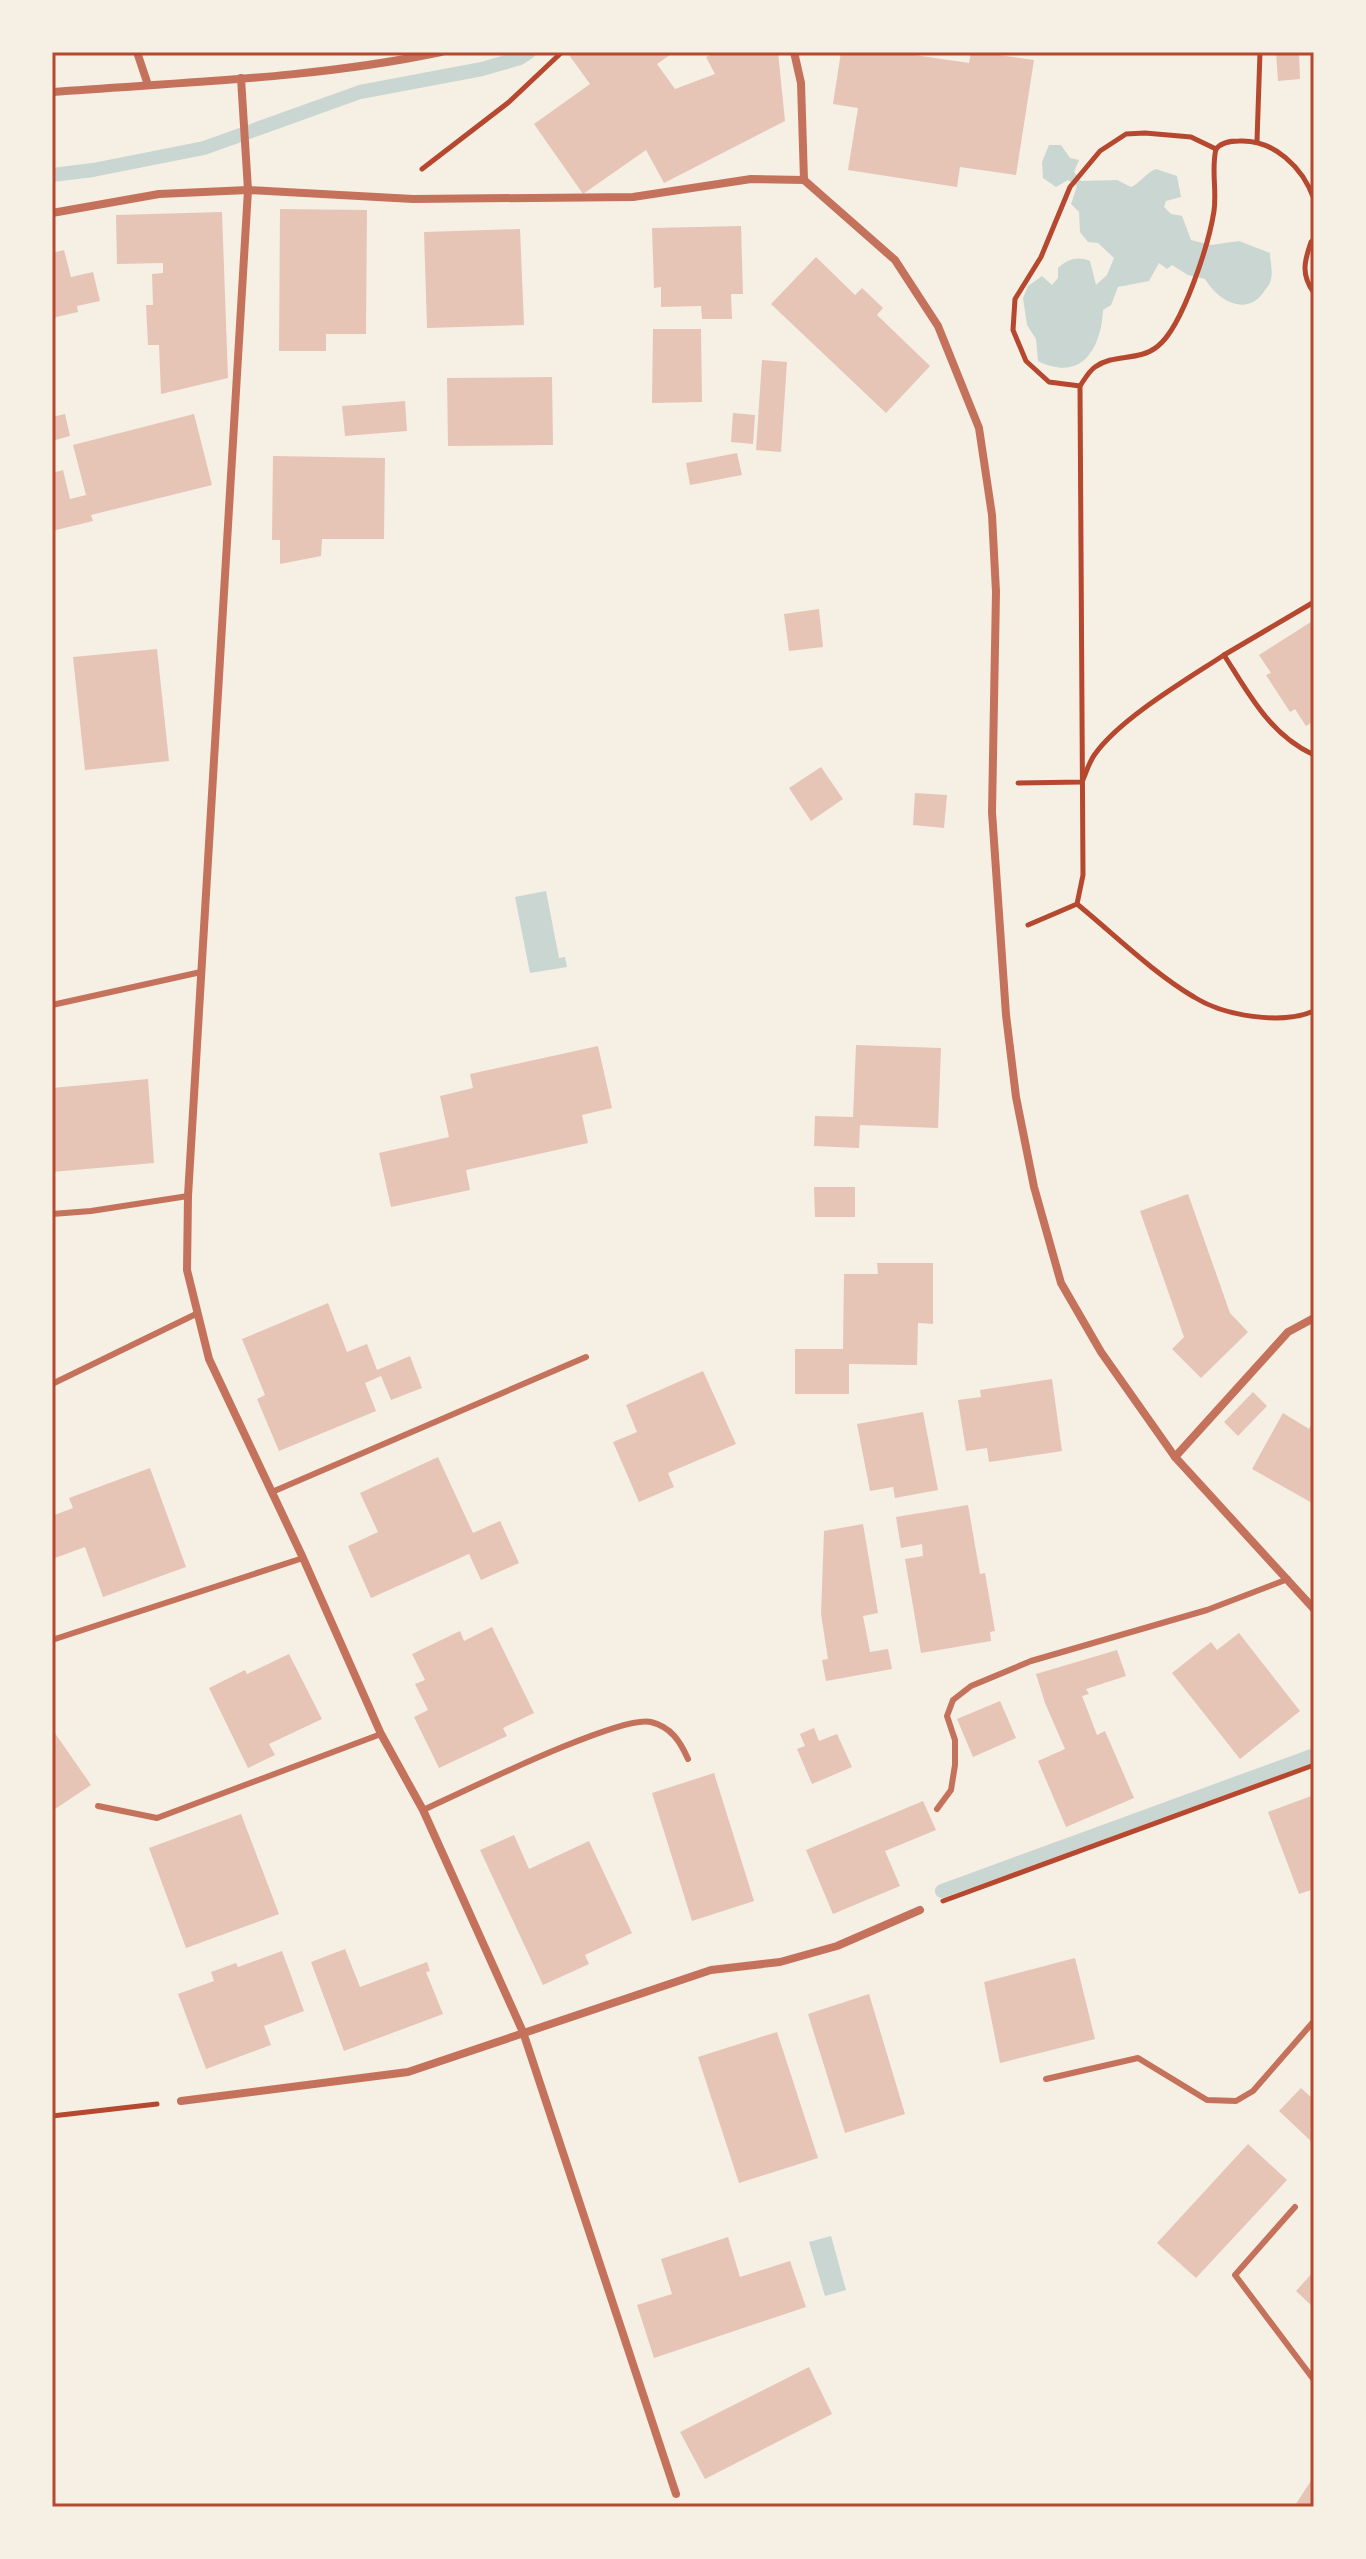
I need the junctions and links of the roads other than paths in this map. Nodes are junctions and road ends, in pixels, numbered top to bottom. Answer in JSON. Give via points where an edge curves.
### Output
{"nodes":[{"id":1,"x":137,"y":52,"type":"edge"},
{"id":2,"x":441,"y":52,"type":"edge"},
{"id":3,"x":794,"y":52,"type":"edge"},
{"id":4,"x":241,"y":78,"type":"junction"},
{"id":5,"x":148,"y":85,"type":"junction"},
{"id":6,"x":52,"y":92,"type":"edge"},
{"id":7,"x":804,"y":180,"type":"junction"},
{"id":8,"x":248,"y":190,"type":"junction"},
{"id":9,"x":52,"y":213,"type":"edge"},
{"id":10,"x":201,"y":972,"type":"junction"},
{"id":11,"x":52,"y":1005,"type":"edge"},
{"id":12,"x":188,"y":1196,"type":"junction"},
{"id":13,"x":52,"y":1214,"type":"edge"},
{"id":14,"x":196,"y":1314,"type":"junction"},
{"id":15,"x":1314,"y":1318,"type":"edge"},
{"id":16,"x":586,"y":1357,"type":"dead end"},
{"id":17,"x":52,"y":1384,"type":"edge"},
{"id":18,"x":1175,"y":1457,"type":"junction"},
{"id":19,"x":272,"y":1492,"type":"junction"},
{"id":20,"x":303,"y":1558,"type":"junction"},
{"id":21,"x":1288,"y":1579,"type":"junction"},
{"id":22,"x":1314,"y":1609,"type":"edge"},
{"id":23,"x":52,"y":1640,"type":"edge"},
{"id":24,"x":381,"y":1734,"type":"junction"},
{"id":25,"x":688,"y":1759,"type":"dead end"},
{"id":26,"x":98,"y":1806,"type":"dead end"},
{"id":27,"x":937,"y":1809,"type":"dead end"},
{"id":28,"x":423,"y":1810,"type":"junction"},
{"id":29,"x":920,"y":1910,"type":"road end"},
{"id":30,"x":1314,"y":2021,"type":"edge"},
{"id":31,"x":523,"y":2032,"type":"junction"},
{"id":32,"x":1046,"y":2079,"type":"dead end"},
{"id":33,"x":181,"y":2101,"type":"road end"},
{"id":34,"x":1295,"y":2207,"type":"dead end"},
{"id":35,"x":1314,"y":2380,"type":"edge"},
{"id":36,"x":676,"y":2494,"type":"dead end"}],
"edges":[{"from":1,"to":5,"type":"street"},
{"from":2,"to":4,"type":"street"},
{"from":3,"to":7,"type":"street","via":[[801,83]]},
{"from":4,"to":5,"type":"street"},
{"from":4,"to":8,"type":"street"},
{"from":5,"to":6,"type":"street"},
{"from":7,"to":8,"type":"street","via":[[751,179],[633,197],[413,199]]},
{"from":7,"to":18,"type":"street","via":[[895,260],[938,326],[979,428],[992,515],[992,783],[1016,1097],[1061,1283],[1101,1352]]},
{"from":8,"to":9,"type":"street","via":[[159,194]]},
{"from":8,"to":10,"type":"street"},
{"from":10,"to":11,"type":"lane"},
{"from":10,"to":12,"type":"street"},
{"from":12,"to":13,"type":"lane"},
{"from":12,"to":14,"type":"street","via":[[187,1270]]},
{"from":14,"to":17,"type":"lane"},
{"from":14,"to":19,"type":"street","via":[[209,1359]]},
{"from":15,"to":18,"type":"street","via":[[1288,1332]]},
{"from":16,"to":19,"type":"lane"},
{"from":18,"to":21,"type":"street"},
{"from":19,"to":20,"type":"street"},
{"from":20,"to":23,"type":"lane"},
{"from":20,"to":24,"type":"street"},
{"from":21,"to":22,"type":"street"},
{"from":21,"to":27,"type":"lane","via":[[1207,1610],[1031,1661],[971,1686],[953,1700],[947,1716],[955,1740],[955,1765],[951,1790]]},
{"from":24,"to":26,"type":"lane","via":[[157,1818]]},
{"from":24,"to":28,"type":"street"},
{"from":25,"to":28,"type":"lane","via":[[677,1736],[650,1721],[623,1724]]},
{"from":28,"to":31,"type":"street"},
{"from":29,"to":31,"type":"street","via":[[837,1946],[780,1962],[711,1970]]},
{"from":30,"to":32,"type":"lane","via":[[1253,2091],[1236,2101],[1207,2100],[1138,2058]]},
{"from":31,"to":33,"type":"street","via":[[408,2072]]},
{"from":31,"to":36,"type":"street"},
{"from":34,"to":35,"type":"lane","via":[[1235,2275]]}]}
